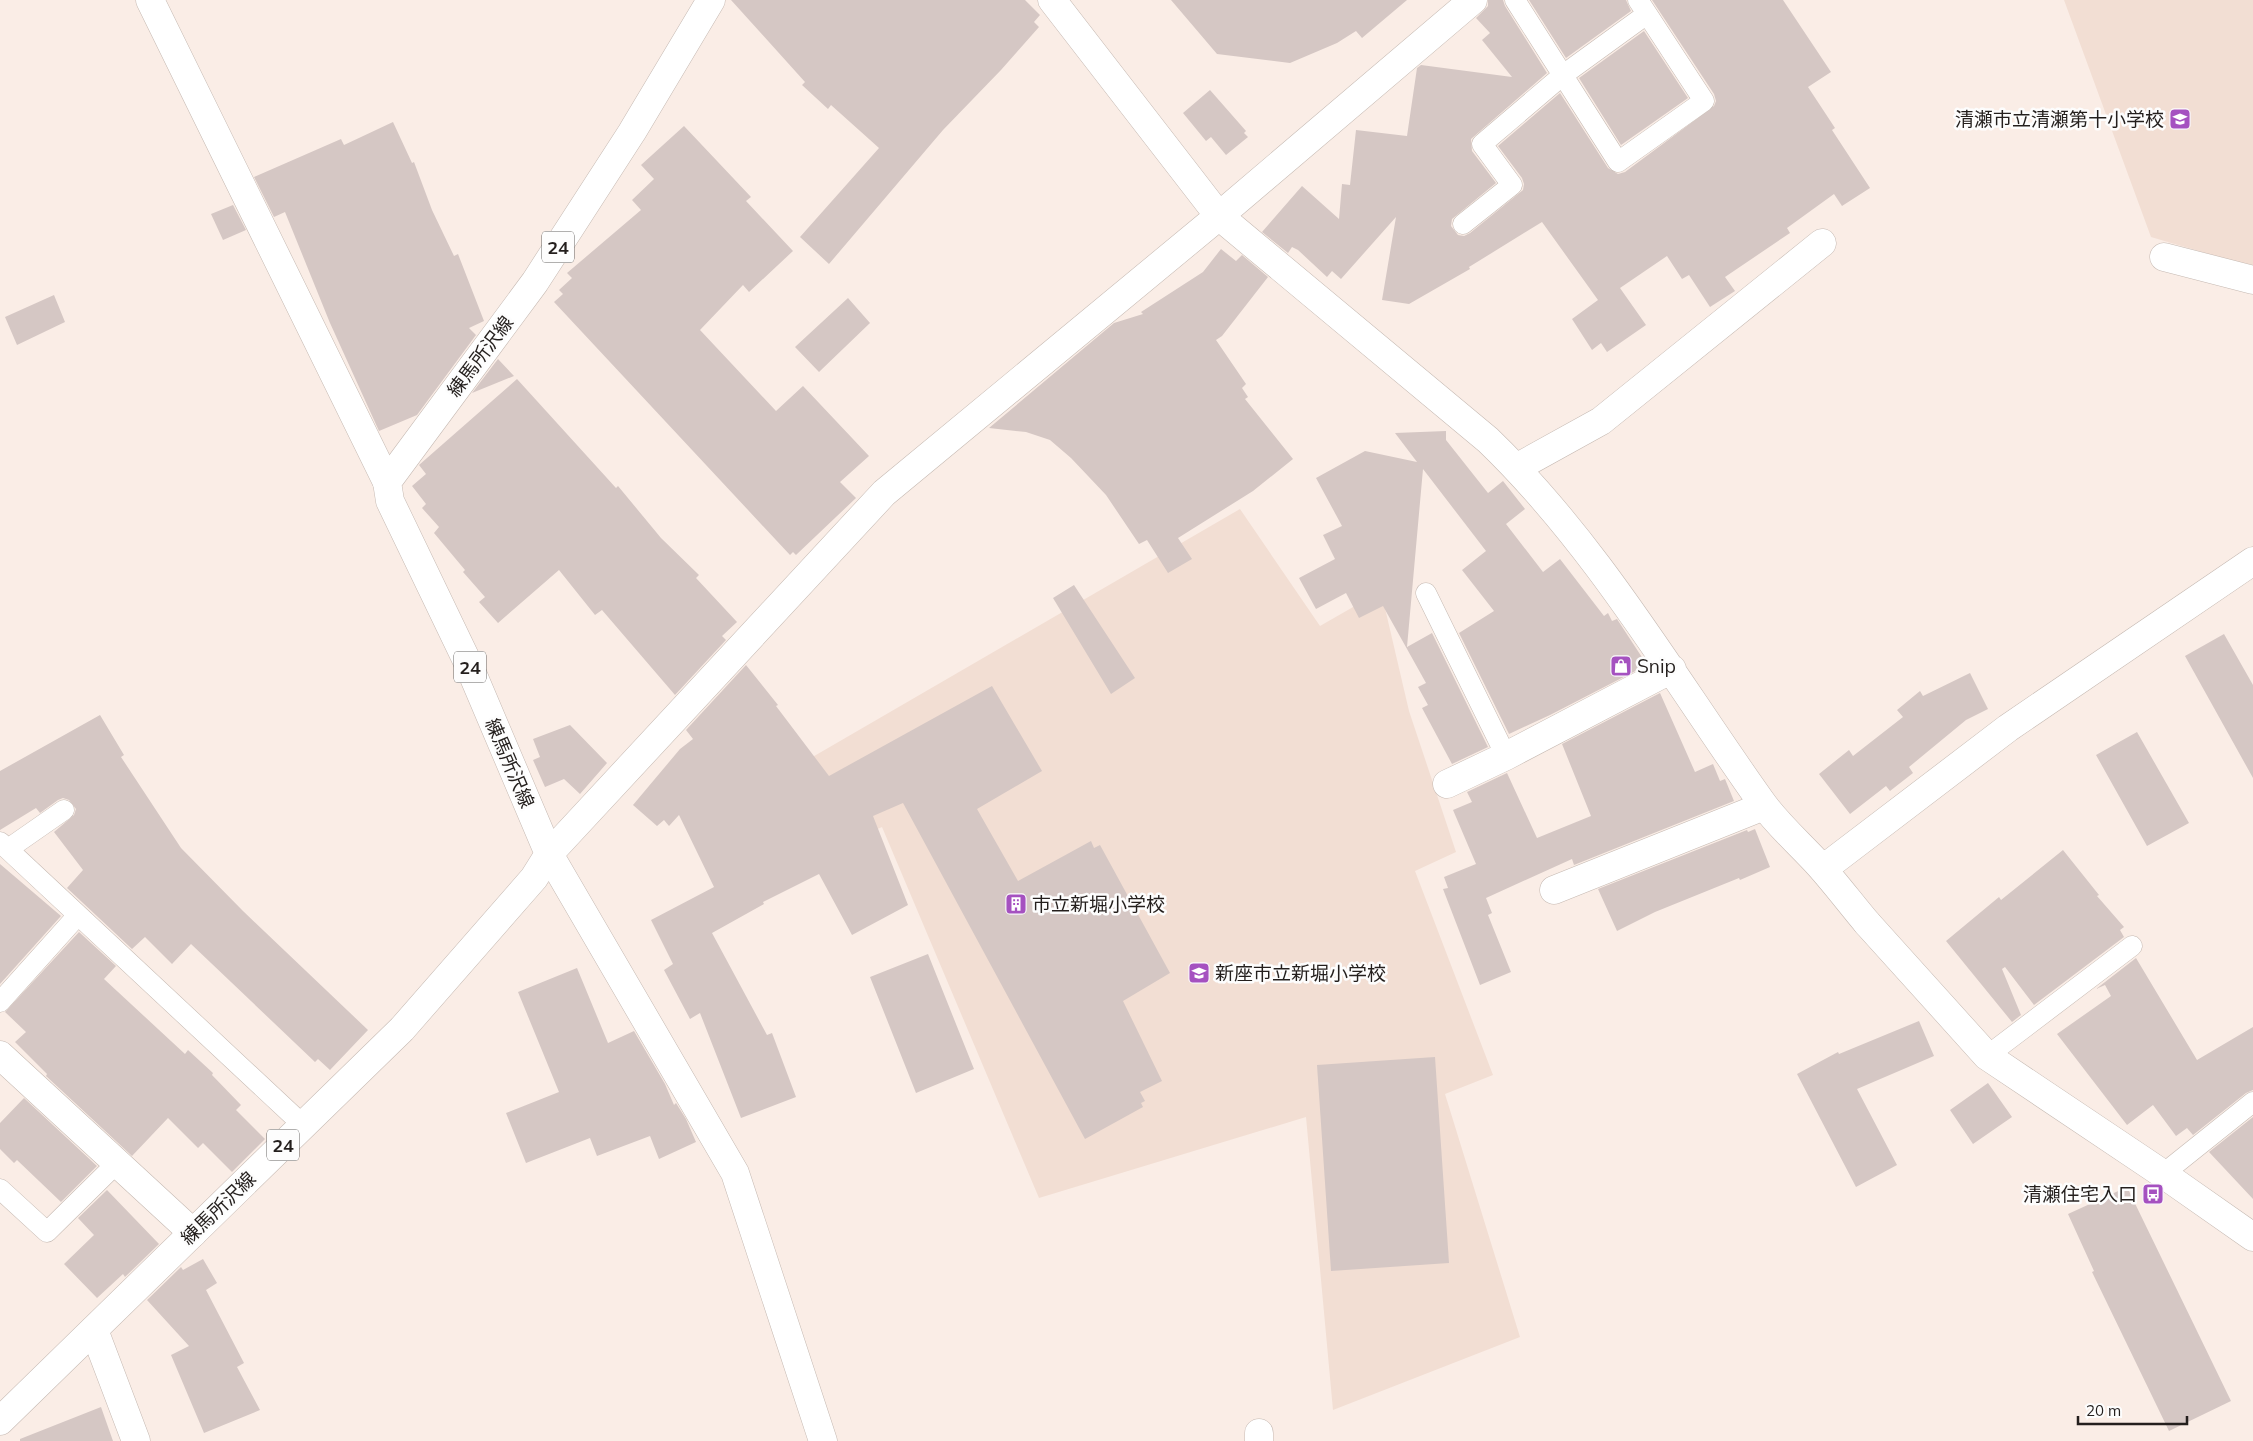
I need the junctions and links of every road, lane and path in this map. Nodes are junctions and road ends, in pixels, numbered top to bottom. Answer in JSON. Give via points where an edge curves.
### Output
{"nodes":[{"id":1,"x":150,"y":0,"type":"edge"},
{"id":2,"x":710,"y":0,"type":"edge"},
{"id":3,"x":1052,"y":0,"type":"edge"},
{"id":4,"x":1473,"y":0,"type":"edge"},
{"id":5,"x":1515,"y":0,"type":"edge"},
{"id":6,"x":1642,"y":7,"type":"edge"},
{"id":7,"x":1563,"y":75,"type":"junction"},
{"id":8,"x":1219,"y":216,"type":"junction"},
{"id":9,"x":1463,"y":224,"type":"dead end"},
{"id":10,"x":1822,"y":243,"type":"dead end"},
{"id":11,"x":2164,"y":256,"type":"dead end"},
{"id":12,"x":2253,"y":280,"type":"edge"},
{"id":13,"x":1516,"y":468,"type":"junction"},
{"id":14,"x":387,"y":482,"type":"junction"},
{"id":15,"x":2253,"y":561,"type":"edge"},
{"id":16,"x":1426,"y":593,"type":"dead end"},
{"id":17,"x":1672,"y":669,"type":"junction"},
{"id":18,"x":1506,"y":756,"type":"junction"},
{"id":19,"x":1447,"y":784,"type":"dead end"},
{"id":20,"x":1764,"y":806,"type":"junction"},
{"id":21,"x":64,"y":810,"type":"dead end"},
{"id":22,"x":4,"y":846,"type":"edge"},
{"id":23,"x":549,"y":854,"type":"junction"},
{"id":24,"x":1823,"y":869,"type":"junction"},
{"id":25,"x":1554,"y":890,"type":"dead end"},
{"id":26,"x":78,"y":915,"type":"junction"},
{"id":27,"x":2132,"y":946,"type":"dead end"},
{"id":28,"x":0,"y":1002,"type":"edge"},
{"id":29,"x":0,"y":1055,"type":"edge"},
{"id":30,"x":1987,"y":1056,"type":"junction"},
{"id":31,"x":2253,"y":1102,"type":"edge"},
{"id":32,"x":303,"y":1125,"type":"junction"},
{"id":33,"x":117,"y":1163,"type":"junction"},
{"id":34,"x":2164,"y":1174,"type":"junction"},
{"id":35,"x":0,"y":1189,"type":"edge"},
{"id":36,"x":193,"y":1232,"type":"junction"},
{"id":37,"x":2253,"y":1238,"type":"edge"},
{"id":38,"x":94,"y":1330,"type":"junction"},
{"id":39,"x":0,"y":1421,"type":"edge"},
{"id":40,"x":136,"y":1441,"type":"edge"},
{"id":41,"x":823,"y":1441,"type":"edge"}],
"edges":[{"from":1,"to":14,"type":"street"},
{"from":2,"to":14,"type":"street","name":"練馬所沢線","number":"24","via":[[632,132],[535,282]]},
{"from":3,"to":8,"type":"street"},
{"from":4,"to":8,"type":"street"},
{"from":5,"to":7,"type":"lane"},
{"from":6,"to":7,"type":"lane"},
{"from":6,"to":7,"type":"lane","via":[[1704,101],[1618,162]]},
{"from":7,"to":9,"type":"lane","via":[[1482,144],[1512,185]]},
{"from":8,"to":13,"type":"street","via":[[1488,440]]},
{"from":8,"to":23,"type":"street","via":[[884,493]]},
{"from":10,"to":13,"type":"street","via":[[1601,421]]},
{"from":11,"to":12,"type":"street"},
{"from":13,"to":17,"type":"street","via":[[1564,525]]},
{"from":14,"to":23,"type":"street","name":"練馬所沢線","number":"24","via":[[390,501],[467,661]]},
{"from":15,"to":24,"type":"street","via":[[2008,728]]},
{"from":16,"to":18,"type":"lane"},
{"from":17,"to":18,"type":"street"},
{"from":17,"to":20,"type":"street"},
{"from":18,"to":19,"type":"street"},
{"from":20,"to":24,"type":"street"},
{"from":20,"to":25,"type":"street"},
{"from":21,"to":22,"type":"lane"},
{"from":22,"to":26,"type":"lane"},
{"from":23,"to":32,"type":"street","name":"練馬所沢線","number":"24","via":[[534,878],[402,1030]]},
{"from":23,"to":41,"type":"street","via":[[735,1174]]},
{"from":24,"to":30,"type":"street","via":[[1867,924]]},
{"from":26,"to":28,"type":"lane"},
{"from":26,"to":32,"type":"lane"},
{"from":27,"to":30,"type":"lane"},
{"from":29,"to":33,"type":"street"},
{"from":30,"to":34,"type":"street"},
{"from":31,"to":34,"type":"lane"},
{"from":32,"to":36,"type":"street","name":"練馬所沢線","number":"24"},
{"from":33,"to":35,"type":"lane","via":[[47,1232]]},
{"from":33,"to":36,"type":"street"},
{"from":34,"to":37,"type":"street"},
{"from":36,"to":38,"type":"street","name":"練馬所沢線","number":"24"},
{"from":38,"to":39,"type":"street","name":"練馬所沢線","number":"24"},
{"from":38,"to":40,"type":"street"}]}
